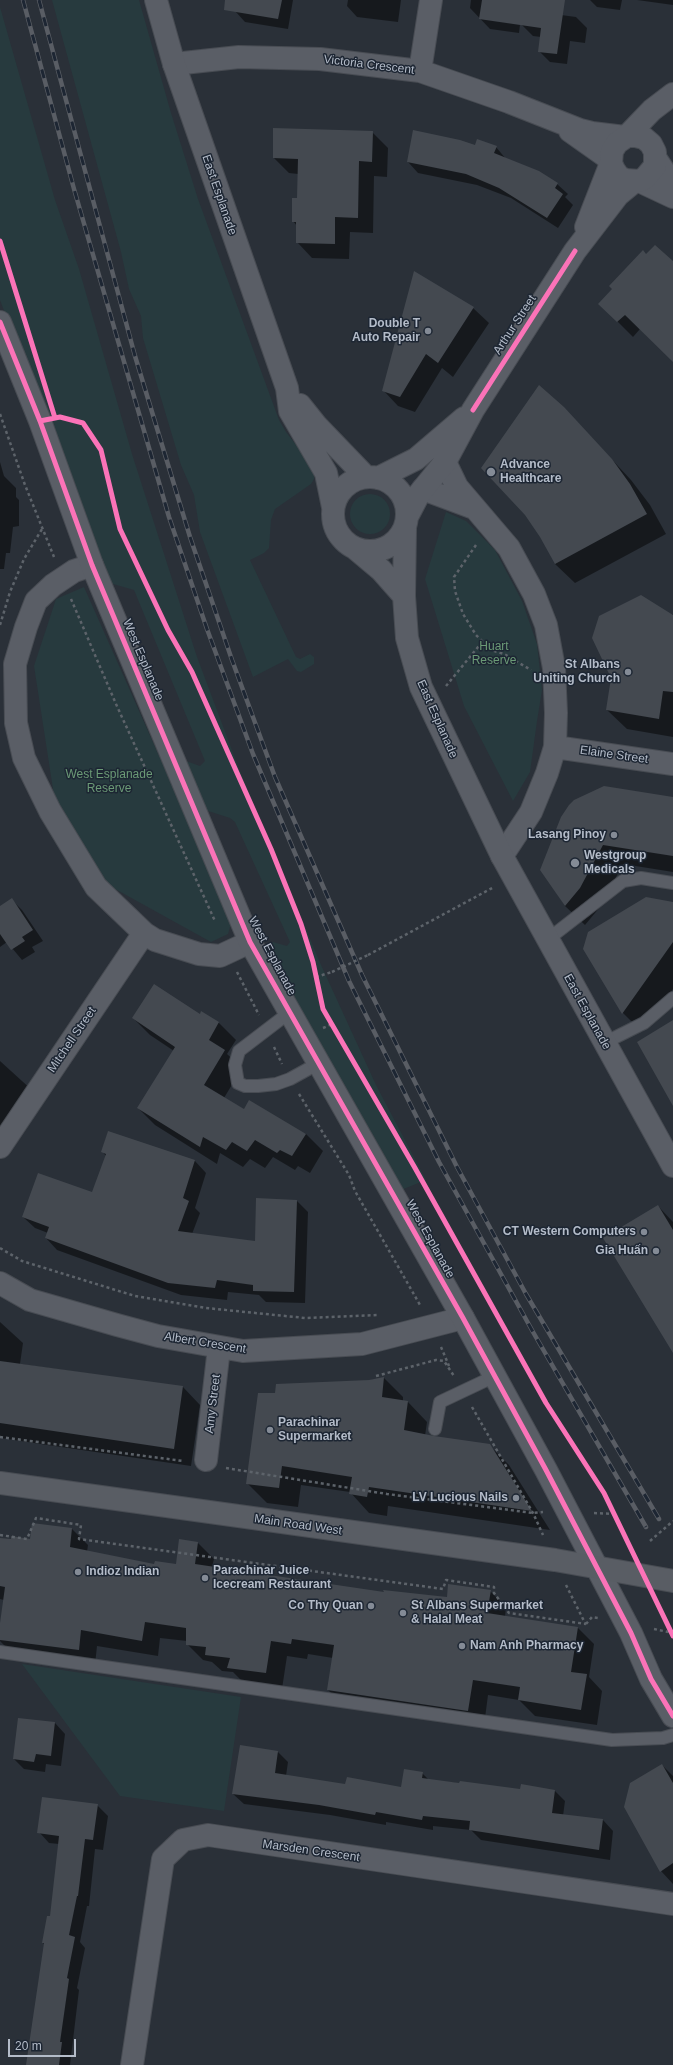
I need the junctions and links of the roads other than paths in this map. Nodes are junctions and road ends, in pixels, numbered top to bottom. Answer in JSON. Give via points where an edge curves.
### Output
{"nodes":[{"id":1,"x":156,"y":0,"type":"edge"},
{"id":2,"x":431,"y":0,"type":"edge"},
{"id":3,"x":174,"y":64,"type":"junction"},
{"id":4,"x":420,"y":70,"type":"junction"},
{"id":5,"x":673,"y":94,"type":"edge"},
{"id":6,"x":673,"y":98,"type":"edge"},
{"id":7,"x":556,"y":121,"type":"junction"},
{"id":8,"x":626,"y":137,"type":"junction"},
{"id":9,"x":656,"y":156,"type":"junction"},
{"id":10,"x":611,"y":161,"type":"junction"},
{"id":11,"x":637,"y":181,"type":"junction"},
{"id":12,"x":673,"y":185,"type":"edge"},
{"id":13,"x":673,"y":197,"type":"edge"},
{"id":14,"x":575,"y":252,"type":"junction"},
{"id":15,"x":0,"y":322,"type":"edge"},
{"id":16,"x":287,"y":388,"type":"junction"},
{"id":17,"x":473,"y":410,"type":"junction"},
{"id":18,"x":446,"y":462,"type":"junction"},
{"id":19,"x":372,"y":478,"type":"junction"},
{"id":20,"x":423,"y":489,"type":"junction"},
{"id":21,"x":333,"y":507,"type":"junction"},
{"id":22,"x":481,"y":516,"type":"junction"},
{"id":23,"x":406,"y":523,"type":"junction"},
{"id":24,"x":356,"y":549,"type":"junction"},
{"id":25,"x":92,"y":565,"type":"junction"},
{"id":26,"x":404,"y":596,"type":"junction"},
{"id":27,"x":7,"y":663,"type":"edge"},
{"id":28,"x":555,"y":747,"type":"junction"},
{"id":29,"x":673,"y":764,"type":"edge"},
{"id":30,"x":502,"y":856,"type":"junction"},
{"id":31,"x":673,"y":883,"type":"edge"},
{"id":32,"x":144,"y":933,"type":"junction"},
{"id":33,"x":547,"y":940,"type":"junction"},
{"id":34,"x":250,"y":942,"type":"junction"},
{"id":35,"x":673,"y":998,"type":"edge"},
{"id":36,"x":290,"y":1012,"type":"junction"},
{"id":37,"x":604,"y":1043,"type":"junction"},
{"id":38,"x":319,"y":1063,"type":"junction"},
{"id":39,"x":0,"y":1147,"type":"edge"},
{"id":40,"x":673,"y":1166,"type":"edge"},
{"id":41,"x":0,"y":1283,"type":"edge"},
{"id":42,"x":463,"y":1318,"type":"junction"},
{"id":43,"x":219,"y":1348,"type":"junction"},
{"id":44,"x":495,"y":1376,"type":"junction"},
{"id":45,"x":435,"y":1429,"type":"dead end"},
{"id":46,"x":205,"y":1463,"type":"road end"},
{"id":47,"x":0,"y":1484,"type":"edge"},
{"id":48,"x":596,"y":1567,"type":"junction"},
{"id":49,"x":673,"y":1581,"type":"edge"},
{"id":50,"x":0,"y":1652,"type":"edge"},
{"id":51,"x":673,"y":1716,"type":"edge"},
{"id":52,"x":673,"y":1735,"type":"edge"},
{"id":53,"x":673,"y":1904,"type":"edge"},
{"id":54,"x":132,"y":2065,"type":"edge"}],
"edges":[{"from":1,"to":3,"type":"street","name":"East Esplanade"},
{"from":2,"to":4,"type":"street"},
{"from":3,"to":4,"type":"street","name":"Victoria Crescent","via":[[239,57],[305,58]]},
{"from":3,"to":16,"type":"street","name":"East Esplanade"},
{"from":4,"to":7,"type":"street","name":"Victoria Crescent"},
{"from":5,"to":8,"type":"street","via":[[652,110]]},
{"from":6,"to":9,"type":"street","via":[[662,112],[656,129]]},
{"from":7,"to":8,"type":"street","name":"Victoria Crescent","via":[[592,133]]},
{"from":7,"to":10,"type":"street","name":"Victoria Crescent"},
{"from":8,"to":9,"type":"street","via":[[644,138],[651,144]]},
{"from":8,"to":10,"type":"street","via":[[616,143]]},
{"from":9,"to":11,"type":"street","via":[[651,173]]},
{"from":9,"to":12,"type":"street"},
{"from":10,"to":11,"type":"street","via":[[619,176]]},
{"from":10,"to":14,"type":"street","name":"Arthur Street"},
{"from":11,"to":13,"type":"street"},
{"from":11,"to":14,"type":"street","name":"Arthur Street","via":[[618,195]]},
{"from":14,"to":17,"type":"street","name":"Arthur Street"},
{"from":15,"to":25,"type":"street","name":"West Esplanade","via":[[40,421]]},
{"from":16,"to":19,"type":"street","name":"East Esplanade","via":[[316,425]]},
{"from":16,"to":21,"type":"street","name":"East Esplanade","via":[[290,411],[326,473]]},
{"from":17,"to":18,"type":"street","name":"Arthur Street"},
{"from":17,"to":19,"type":"street","name":"Arthur Street","via":[[416,459]]},
{"from":18,"to":20,"type":"street","name":"Arthur Street"},
{"from":18,"to":22,"type":"street","via":[[457,487]]},
{"from":19,"to":21,"type":"street","via":[[355,480],[344,487]]},
{"from":19,"to":23,"type":"street","via":[[388,482],[403,497],[407,507]]},
{"from":20,"to":22,"type":"street"},
{"from":20,"to":23,"type":"street","name":"Arthur Street"},
{"from":21,"to":24,"type":"street","via":[[334,528],[347,544]]},
{"from":22,"to":28,"type":"street","via":[[509,548],[534,594],[546,625],[554,675]]},
{"from":23,"to":24,"type":"street","via":[[399,538],[390,546],[368,552]]},
{"from":23,"to":26,"type":"street","name":"East Esplanade"},
{"from":24,"to":26,"type":"street","via":[[381,570]]},
{"from":25,"to":27,"type":"street","name":"West Esplanade","via":[[74,571],[52,585],[36,601]]},
{"from":25,"to":34,"type":"street","name":"West Esplanade"},
{"from":26,"to":30,"type":"street","name":"East Esplanade","via":[[407,638],[421,687]]},
{"from":27,"to":32,"type":"street","name":"West Esplanade","via":[[24,758],[50,811],[96,887]]},
{"from":28,"to":29,"type":"street","name":"Elaine Street"},
{"from":28,"to":30,"type":"street","via":[[531,812]]},
{"from":30,"to":33,"type":"street","name":"East Esplanade"},
{"from":31,"to":33,"type":"lane","via":[[641,878],[622,881]]},
{"from":32,"to":34,"type":"street","name":"West Esplanade","via":[[155,940],[199,954],[220,956]]},
{"from":32,"to":39,"type":"street","name":"Mitchell Street"},
{"from":33,"to":37,"type":"street","name":"East Esplanade"},
{"from":34,"to":36,"type":"street","name":"West Esplanade"},
{"from":35,"to":37,"type":"lane","via":[[644,1023]]},
{"from":36,"to":38,"type":"street","name":"West Esplanade"},
{"from":36,"to":38,"type":"lane","via":[[239,1051],[235,1065],[238,1083],[245,1086],[276,1084]]},
{"from":37,"to":40,"type":"street","name":"East Esplanade"},
{"from":38,"to":42,"type":"street","name":"West Esplanade"},
{"from":41,"to":43,"type":"street","name":"Albert Crescent","via":[[30,1300],[158,1336]]},
{"from":42,"to":43,"type":"street","name":"Albert Crescent","via":[[362,1344],[243,1351]]},
{"from":42,"to":44,"type":"street","name":"West Esplanade"},
{"from":43,"to":46,"type":"street","name":"Amy Street"},
{"from":44,"to":45,"type":"lane","via":[[440,1402]]},
{"from":44,"to":48,"type":"street","name":"West Esplanade"},
{"from":47,"to":48,"type":"main road","name":"Main Road West"},
{"from":48,"to":49,"type":"main road","name":"Main Road West"},
{"from":48,"to":51,"type":"street","name":"West Esplanade","via":[[631,1633],[651,1679]]},
{"from":50,"to":52,"type":"lane","via":[[612,1740],[663,1738]]},
{"from":53,"to":54,"type":"street","name":"Marsden Crescent","via":[[208,1835],[183,1840],[163,1859]]}]}
